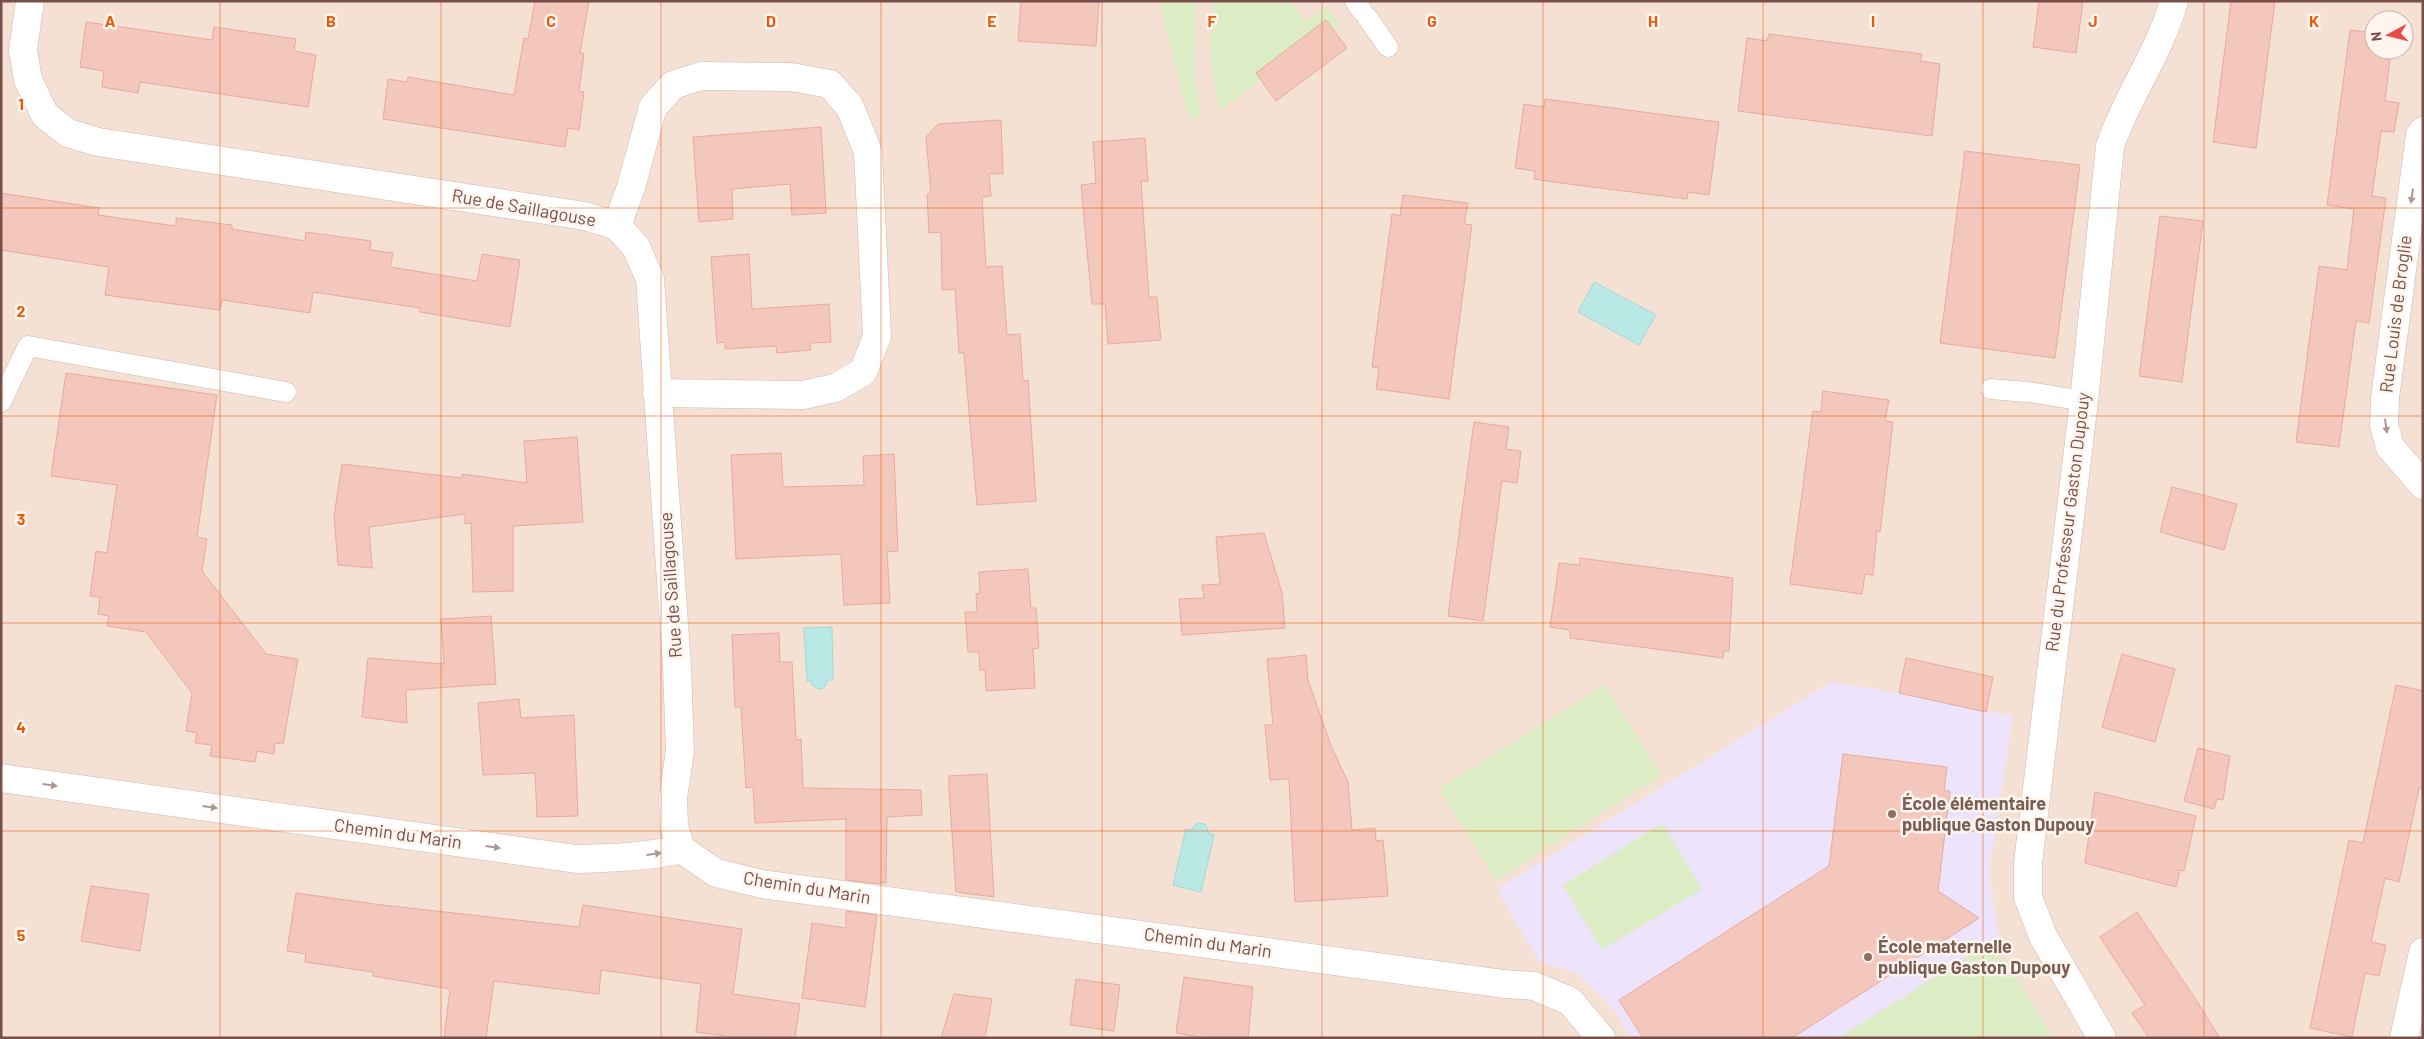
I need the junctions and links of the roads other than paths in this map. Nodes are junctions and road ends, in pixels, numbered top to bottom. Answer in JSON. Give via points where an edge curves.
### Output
{"nodes":[{"id":1,"x":30,"y":1,"type":"edge"},
{"id":2,"x":2174,"y":1,"type":"edge"},
{"id":3,"x":1361,"y":10,"type":"edge"},
{"id":4,"x":1388,"y":47,"type":"dead end"},
{"id":5,"x":2423,"y":131,"type":"edge"},
{"id":6,"x":617,"y":226,"type":"junction"},
{"id":7,"x":1991,"y":389,"type":"dead end"},
{"id":8,"x":286,"y":392,"type":"dead end"},
{"id":9,"x":657,"y":393,"type":"junction"},
{"id":10,"x":2084,"y":401,"type":"junction"},
{"id":11,"x":1,"y":402,"type":"edge"},
{"id":12,"x":2423,"y":485,"type":"edge"},
{"id":13,"x":1,"y":778,"type":"edge"},
{"id":14,"x":681,"y":849,"type":"junction"},
{"id":15,"x":2423,"y":952,"type":"edge"},
{"id":16,"x":1601,"y":1038,"type":"edge"},
{"id":17,"x":2102,"y":1038,"type":"edge"},
{"id":18,"x":2404,"y":1038,"type":"edge"}],
"edges":[{"from":1,"to":6,"type":"street","name":"Rue de Saillagouse","via":[[22,50],[28,80],[45,115],[68,133],[98,142],[585,216]]},
{"from":2,"to":10,"type":"street","name":"Rue du Professeur Gaston Dupouy","via":[[2167,26],[2120,118],[2110,146]]},
{"from":3,"to":4,"type":"lane"},
{"from":5,"to":12,"type":"street","name":"Rue Louis de Broglie","one_way":true,"via":[[2405,244],[2384,425],[2390,447]]},
{"from":6,"to":9,"type":"street","name":"Rue de Saillagouse","via":[[636,247],[650,279]]},
{"from":6,"to":9,"type":"street","via":[[653,107],[673,85],[700,76],[791,76],[830,84],[850,107],[868,152],[877,336],[863,372],[835,388],[803,395]]},
{"from":7,"to":10,"type":"lane"},
{"from":8,"to":11,"type":"lane","via":[[28,346]]},
{"from":9,"to":14,"type":"street","name":"Rue de Saillagouse","via":[[677,667],[680,751],[673,798],[674,826]]},
{"from":10,"to":17,"type":"street","name":"Rue du Professeur Gaston Dupouy","via":[[2034,796],[2028,897],[2043,936]]},
{"from":13,"to":14,"type":"street","name":"Chemin du Marin","one_way":true,"via":[[577,859],[617,858]]},
{"from":14,"to":16,"type":"street","name":"Chemin du Marin","via":[[716,873],[762,884],[1534,986],[1570,1001]]},
{"from":15,"to":18,"type":"street"}]}
